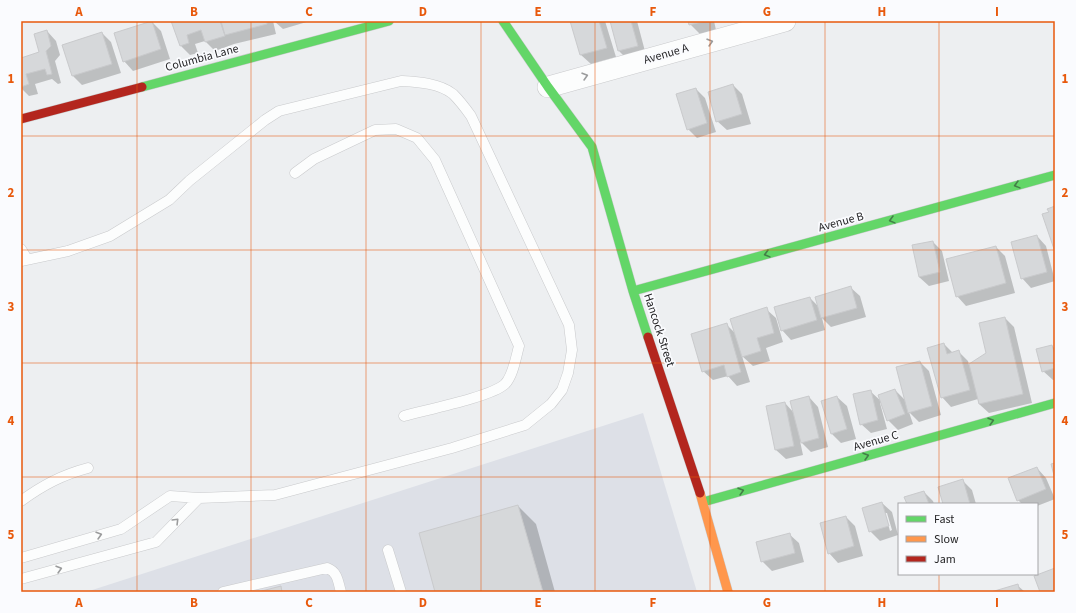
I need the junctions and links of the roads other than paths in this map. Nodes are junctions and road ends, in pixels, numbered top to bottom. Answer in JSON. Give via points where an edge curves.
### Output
{"nodes":[{"id":1,"x":389,"y":21,"type":"edge"},
{"id":2,"x":504,"y":21,"type":"edge"},
{"id":3,"x":785,"y":21,"type":"edge"},
{"id":4,"x":548,"y":87,"type":"junction"},
{"id":5,"x":21,"y":119,"type":"edge"},
{"id":6,"x":296,"y":173,"type":"dead end"},
{"id":7,"x":1055,"y":175,"type":"edge"},
{"id":8,"x":21,"y":249,"type":"edge"},
{"id":9,"x":24,"y":260,"type":"edge"},
{"id":10,"x":633,"y":291,"type":"junction"},
{"id":11,"x":1055,"y":403,"type":"edge"},
{"id":12,"x":404,"y":416,"type":"dead end"},
{"id":13,"x":88,"y":468,"type":"dead end"},
{"id":14,"x":199,"y":498,"type":"junction"},
{"id":15,"x":21,"y":501,"type":"edge"},
{"id":16,"x":703,"y":502,"type":"junction"},
{"id":17,"x":388,"y":550,"type":"dead end"},
{"id":18,"x":21,"y":558,"type":"edge"},
{"id":19,"x":21,"y":579,"type":"edge"},
{"id":20,"x":223,"y":592,"type":"edge"},
{"id":21,"x":341,"y":592,"type":"edge"},
{"id":22,"x":401,"y":592,"type":"edge"},
{"id":23,"x":728,"y":592,"type":"edge"}],
"edges":[{"from":1,"to":5,"type":"street","name":"Columbia Lane"},
{"from":2,"to":4,"type":"street","name":"Hancock Street"},
{"from":4,"to":3,"type":"street","name":"Avenue A","one_way":true},
{"from":4,"to":10,"type":"street","name":"Hancock Street","via":[[592,147]]},
{"from":6,"to":12,"type":"lane","via":[[314,158],[375,130],[396,129],[417,138],[435,160],[519,346],[505,384],[486,394]]},
{"from":7,"to":10,"type":"street","name":"Avenue B","one_way":true},
{"from":8,"to":9,"type":"lane"},
{"from":9,"to":14,"type":"lane","via":[[68,251],[110,236],[169,200],[279,111],[401,81],[421,82],[442,88],[456,97],[471,116],[569,325],[572,350],[562,390],[551,404],[524,425],[452,448],[275,495]]},
{"from":10,"to":16,"type":"street","name":"Hancock Street"},
{"from":16,"to":11,"type":"street","name":"Avenue C","one_way":true},
{"from":13,"to":15,"type":"lane","via":[[70,473],[39,488]]},
{"from":18,"to":14,"type":"lane","one_way":true,"via":[[121,529],[170,496]]},
{"from":19,"to":14,"type":"lane","one_way":true,"via":[[156,542]]},
{"from":16,"to":23,"type":"street","name":"Hancock Street"},
{"from":17,"to":22,"type":"lane"},
{"from":20,"to":21,"type":"lane","via":[[327,568],[336,573]]}]}
